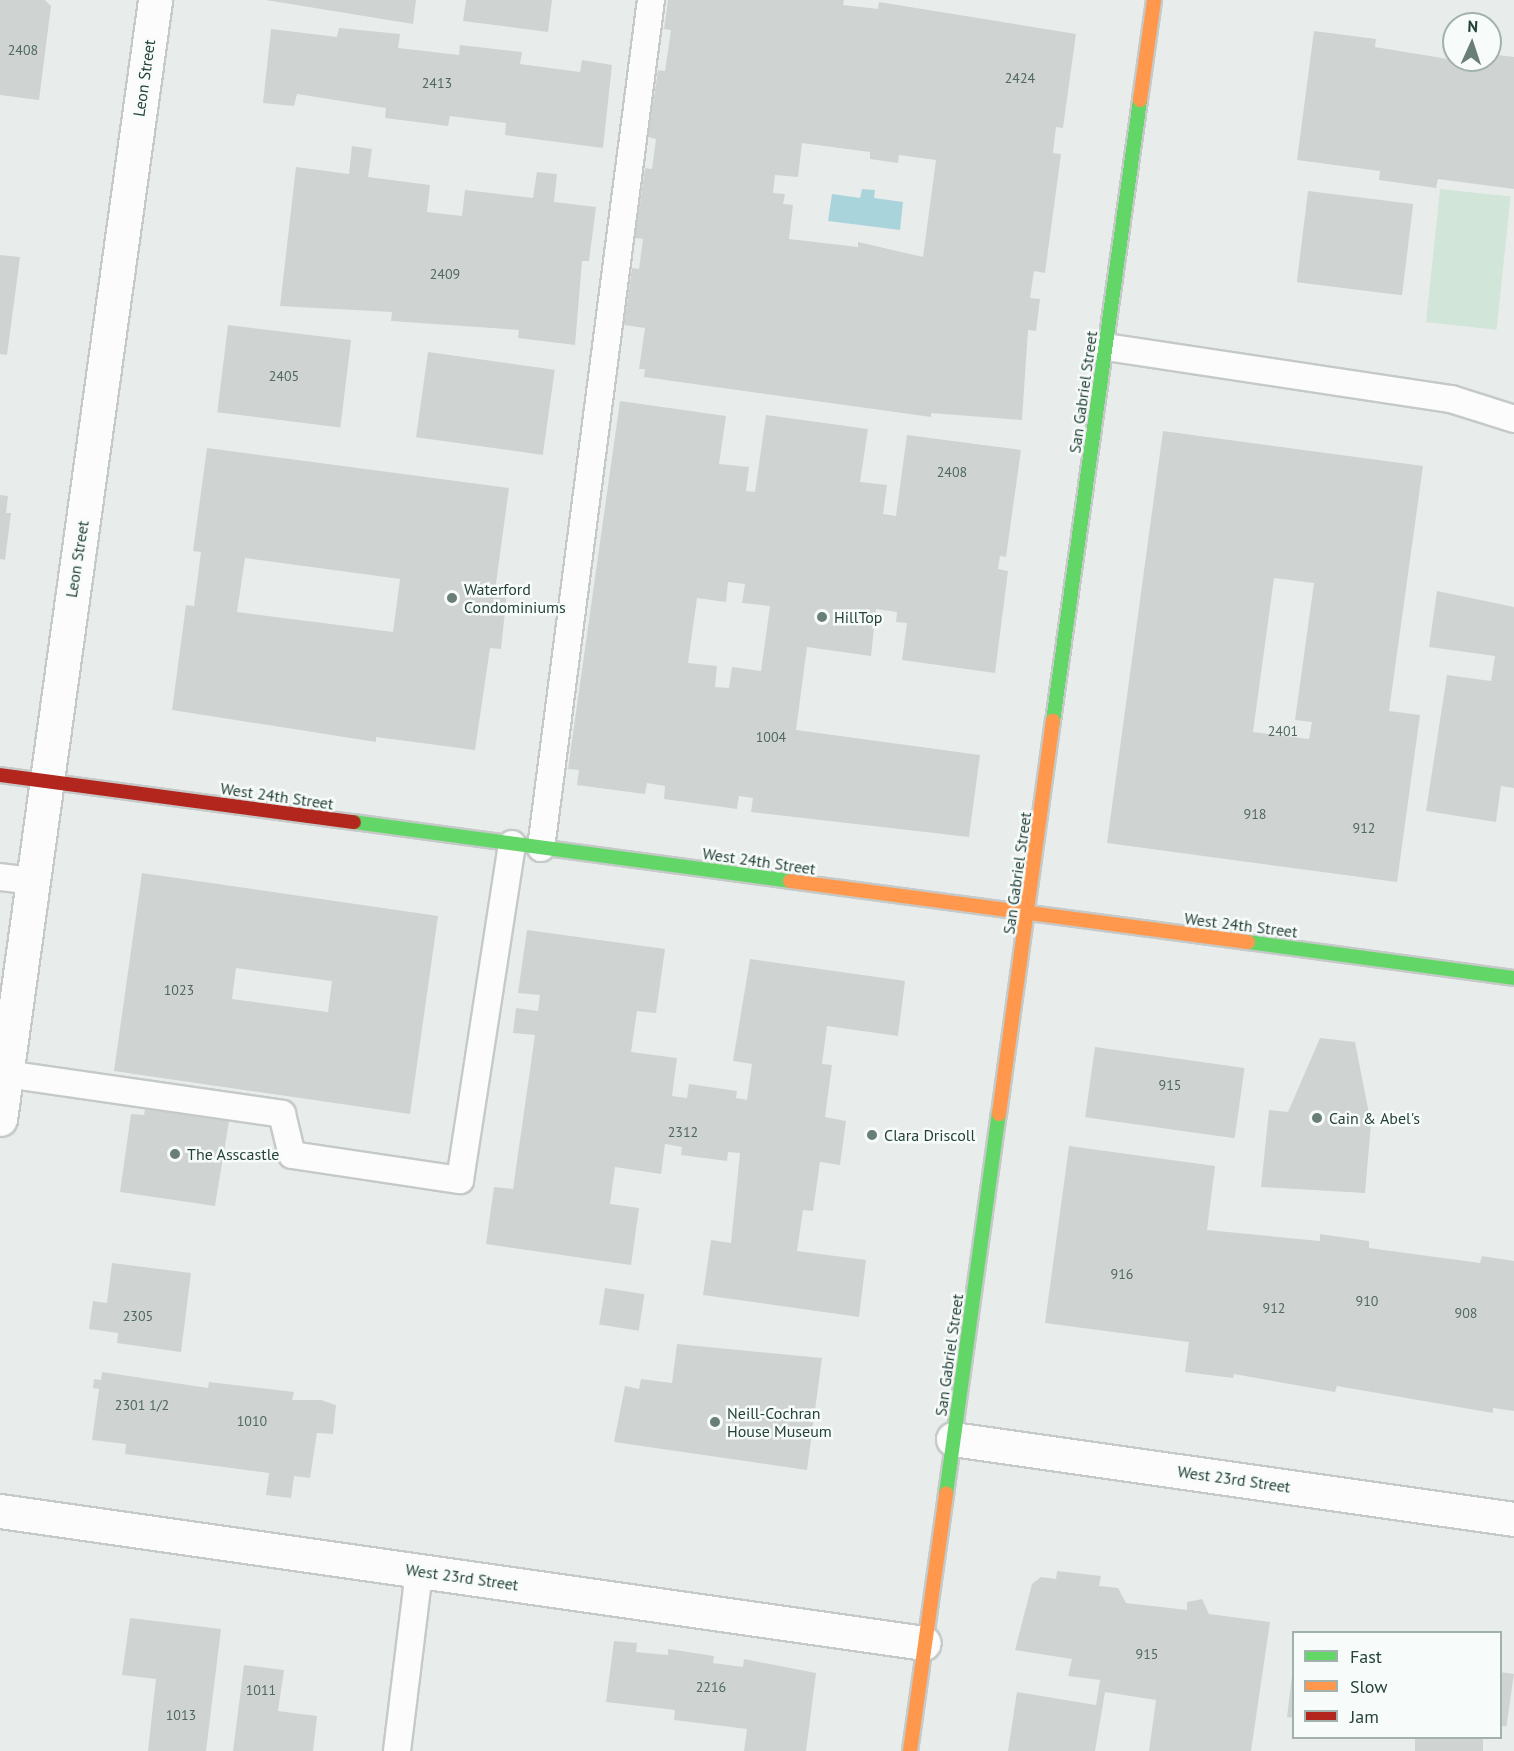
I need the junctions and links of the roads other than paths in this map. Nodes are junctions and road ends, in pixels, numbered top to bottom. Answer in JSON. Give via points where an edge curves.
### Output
{"nodes":[{"id":1,"x":155,"y":0,"type":"edge"},
{"id":2,"x":651,"y":0,"type":"edge"},
{"id":3,"x":1154,"y":0,"type":"edge"},
{"id":4,"x":1106,"y":347,"type":"junction"},
{"id":5,"x":1514,"y":419,"type":"edge"},
{"id":6,"x":0,"y":775,"type":"edge"},
{"id":7,"x":44,"y":782,"type":"junction"},
{"id":8,"x":512,"y":844,"type":"junction"},
{"id":9,"x":541,"y":848,"type":"junction"},
{"id":10,"x":16,"y":879,"type":"edge"},
{"id":11,"x":1028,"y":914,"type":"junction"},
{"id":12,"x":1514,"y":978,"type":"edge"},
{"id":13,"x":6,"y":1074,"type":"junction"},
{"id":14,"x":0,"y":1119,"type":"edge"},
{"id":15,"x":953,"y":1439,"type":"junction"},
{"id":16,"x":0,"y":1511,"type":"edge"},
{"id":17,"x":1514,"y":1519,"type":"edge"},
{"id":18,"x":419,"y":1571,"type":"junction"},
{"id":19,"x":924,"y":1643,"type":"junction"},
{"id":20,"x":397,"y":1751,"type":"edge"},
{"id":21,"x":910,"y":1751,"type":"edge"}],
"edges":[{"from":1,"to":7,"type":"street","name":"Leon Street"},
{"from":2,"to":9,"type":"lane"},
{"from":3,"to":4,"type":"street","name":"San Gabriel Street"},
{"from":4,"to":5,"type":"lane","via":[[1451,399]]},
{"from":4,"to":11,"type":"street","name":"San Gabriel Street"},
{"from":6,"to":7,"type":"street","name":"West 24th Street"},
{"from":7,"to":8,"type":"street","name":"West 24th Street"},
{"from":7,"to":10,"type":"street","name":"Leon Street"},
{"from":8,"to":9,"type":"street","name":"West 24th Street"},
{"from":8,"to":13,"type":"lane","via":[[460,1180],[292,1155],[282,1114]]},
{"from":9,"to":11,"type":"street","name":"West 24th Street"},
{"from":10,"to":13,"type":"street","name":"Leon Street"},
{"from":11,"to":12,"type":"street","name":"West 24th Street"},
{"from":11,"to":15,"type":"street","name":"San Gabriel Street"},
{"from":13,"to":14,"type":"street","name":"Leon Street"},
{"from":15,"to":17,"type":"street","name":"West 23rd Street"},
{"from":15,"to":19,"type":"street","name":"San Gabriel Street"},
{"from":16,"to":18,"type":"street","name":"West 23rd Street"},
{"from":18,"to":19,"type":"street","name":"West 23rd Street"},
{"from":18,"to":20,"type":"lane"},
{"from":19,"to":21,"type":"street","name":"San Gabriel Street"}]}
